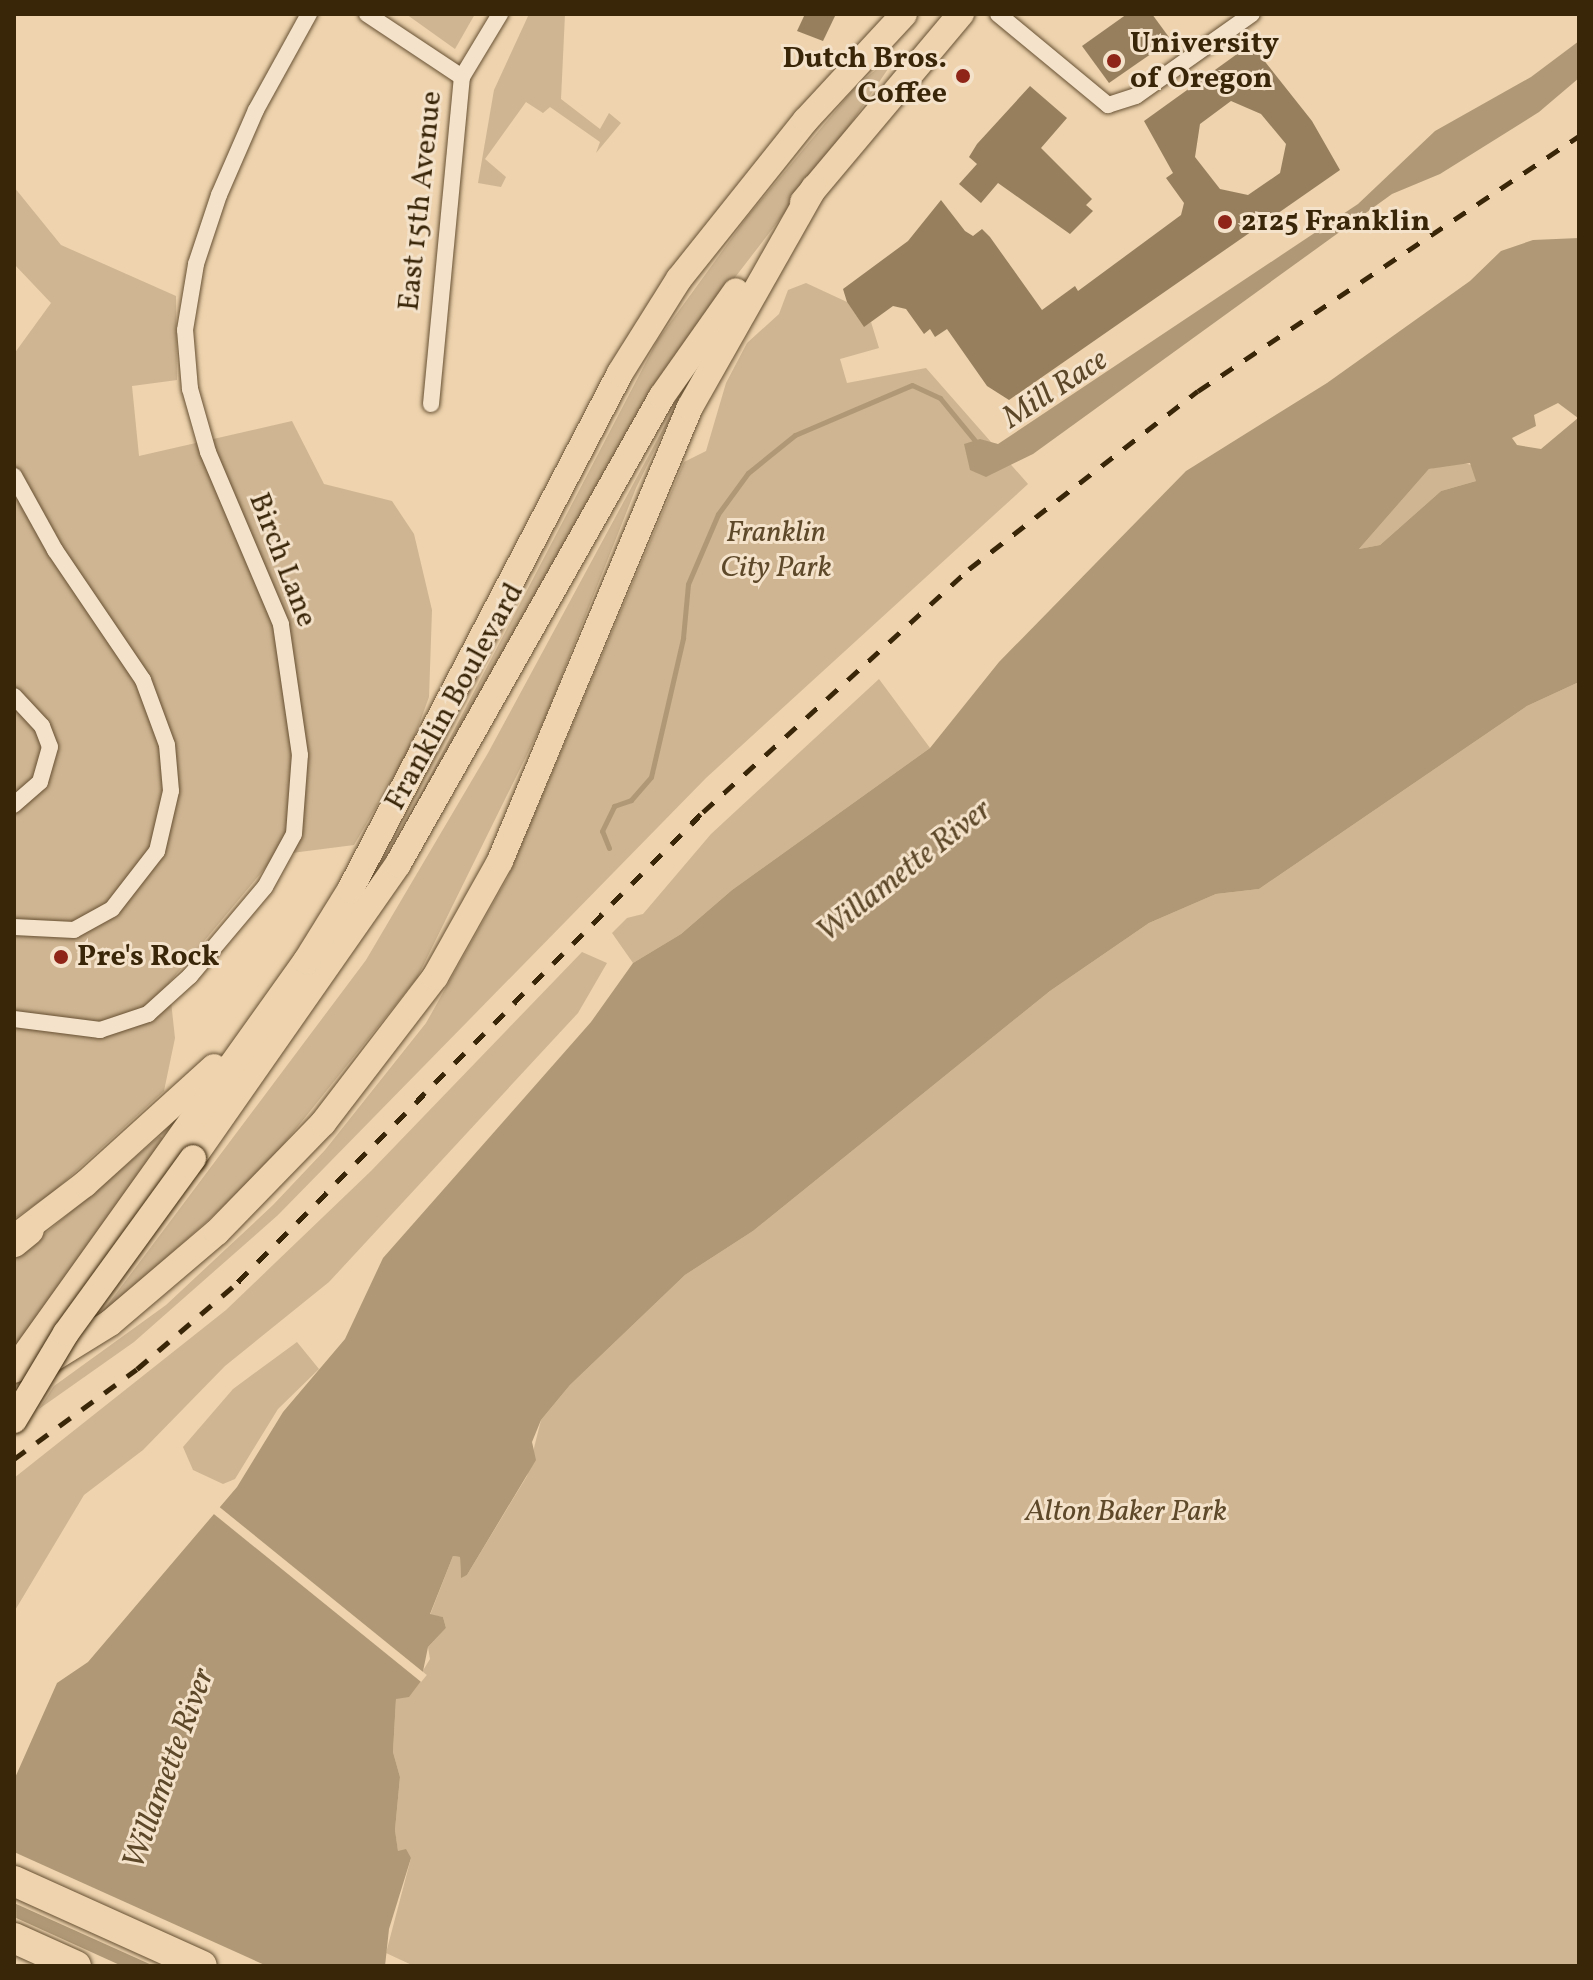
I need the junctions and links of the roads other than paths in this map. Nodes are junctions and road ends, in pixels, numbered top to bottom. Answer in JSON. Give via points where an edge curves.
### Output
{"nodes":[{"id":1,"x":309,"y":14,"type":"edge"},
{"id":2,"x":367,"y":14,"type":"edge"},
{"id":3,"x":500,"y":14,"type":"edge"},
{"id":4,"x":904,"y":14,"type":"edge"},
{"id":5,"x":961,"y":14,"type":"edge"},
{"id":6,"x":998,"y":14,"type":"edge"},
{"id":7,"x":1252,"y":14,"type":"edge"},
{"id":8,"x":462,"y":77,"type":"junction"},
{"id":9,"x":814,"y":188,"type":"junction"},
{"id":10,"x":431,"y":404,"type":"dead end"},
{"id":11,"x":14,"y":476,"type":"edge"},
{"id":12,"x":14,"y":696,"type":"edge"},
{"id":13,"x":14,"y":805,"type":"edge"},
{"id":14,"x":14,"y":927,"type":"edge"},
{"id":15,"x":14,"y":1019,"type":"edge"},
{"id":16,"x":259,"y":1023,"type":"junction"},
{"id":17,"x":183,"y":1151,"type":"junction"},
{"id":18,"x":19,"y":1237,"type":"edge"},
{"id":19,"x":14,"y":1370,"type":"edge"},
{"id":20,"x":14,"y":1383,"type":"edge"},
{"id":21,"x":14,"y":1420,"type":"edge"},
{"id":22,"x":14,"y":1881,"type":"edge"},
{"id":23,"x":14,"y":1938,"type":"edge"},
{"id":24,"x":76,"y":1966,"type":"edge"},
{"id":25,"x":202,"y":1966,"type":"edge"}],
"edges":[{"from":1,"to":15,"type":"street","name":"Birch Lane","via":[[256,110],[219,195],[196,264],[185,330],[190,389],[208,452],[283,636],[300,755],[294,834],[265,887],[190,976],[148,1014],[100,1030]]},
{"from":2,"to":8,"type":"street"},
{"from":3,"to":8,"type":"street","name":"East 15th Avenue"},
{"from":4,"to":16,"type":"main road","name":"Franklin Boulevard","via":[[806,120],[679,279],[545,512],[392,815],[306,961]]},
{"from":5,"to":9,"type":"main road","name":"Franklin Boulevard"},
{"from":6,"to":7,"type":"street","via":[[1108,105],[1136,96]]},
{"from":8,"to":10,"type":"street","name":"East 15th Avenue"},
{"from":9,"to":17,"type":"main road","name":"Franklin Boulevard","via":[[662,396],[398,864]]},
{"from":9,"to":20,"type":"main road","via":[[690,407],[500,861],[435,977],[323,1123],[217,1232],[110,1323]]},
{"from":11,"to":14,"type":"street","via":[[55,550],[143,680],[167,745],[171,791],[157,851],[112,909],[74,930]]},
{"from":12,"to":13,"type":"street","via":[[42,726],[50,747],[40,782]]},
{"from":16,"to":17,"type":"main road","name":"Franklin Boulevard"},
{"from":16,"to":18,"type":"main road"},
{"from":17,"to":19,"type":"main road","name":"Franklin Boulevard"},
{"from":17,"to":21,"type":"main road","name":"Franklin Boulevard","bridge":true},
{"from":22,"to":25,"type":"highway"},
{"from":23,"to":24,"type":"highway"}]}
